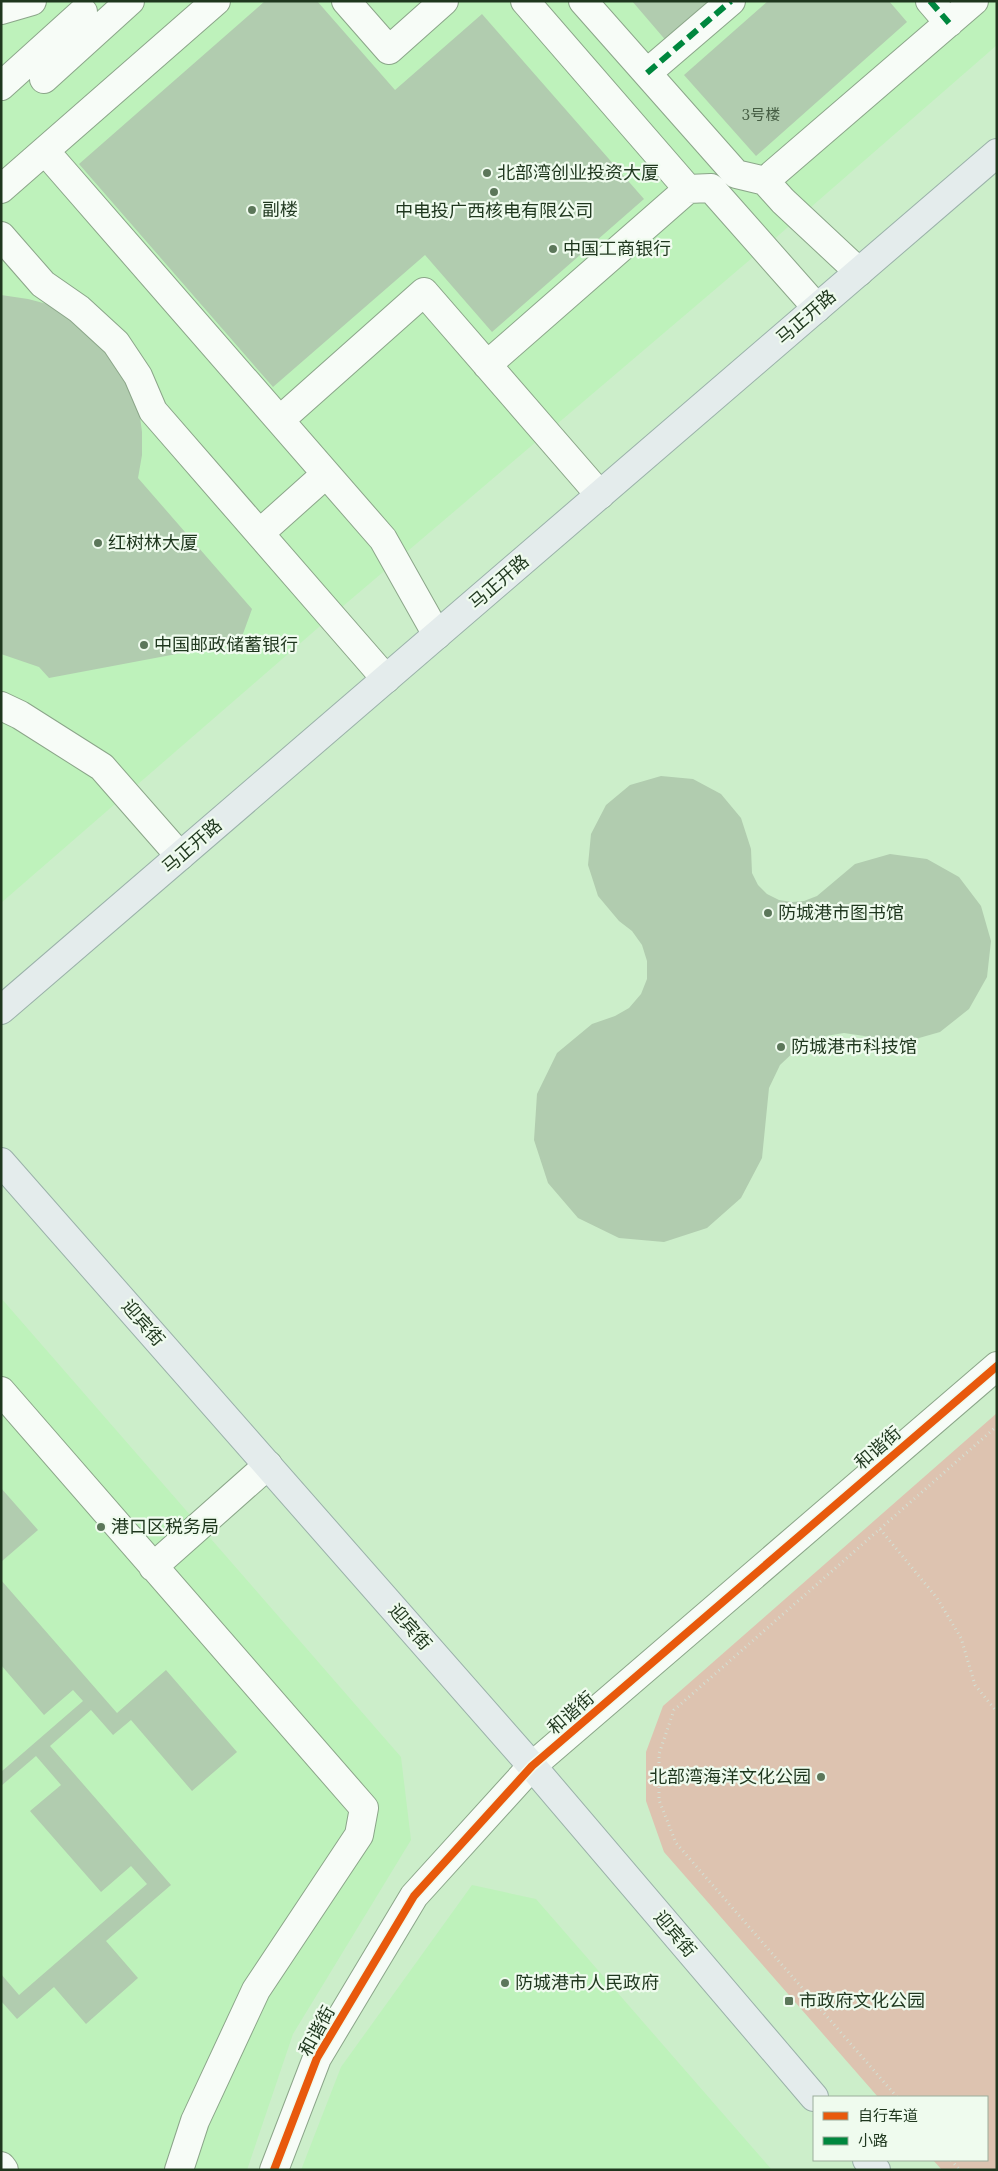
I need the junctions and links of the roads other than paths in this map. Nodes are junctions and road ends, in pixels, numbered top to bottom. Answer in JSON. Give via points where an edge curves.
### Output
{"nodes":[{"id":1,"x":32,"y":1,"type":"edge"},
{"id":2,"x":130,"y":1,"type":"edge"},
{"id":3,"x":216,"y":1,"type":"edge"},
{"id":4,"x":346,"y":1,"type":"edge"},
{"id":5,"x":444,"y":1,"type":"edge"},
{"id":6,"x":525,"y":1,"type":"edge"},
{"id":7,"x":583,"y":1,"type":"edge"},
{"id":8,"x":731,"y":1,"type":"edge"},
{"id":9,"x":930,"y":1,"type":"edge"},
{"id":10,"x":974,"y":1,"type":"edge"},
{"id":11,"x":1,"y":10,"type":"edge"},
{"id":12,"x":83,"y":12,"type":"dead end"},
{"id":13,"x":949,"y":23,"type":"junction"},
{"id":14,"x":647,"y":73,"type":"junction"},
{"id":15,"x":44,"y":79,"type":"dead end"},
{"id":16,"x":1,"y":86,"type":"edge"},
{"id":17,"x":45,"y":151,"type":"junction"},
{"id":18,"x":997,"y":153,"type":"edge"},
{"id":19,"x":765,"y":181,"type":"junction"},
{"id":20,"x":1,"y":189,"type":"edge"},
{"id":21,"x":688,"y":189,"type":"junction"},
{"id":22,"x":1,"y":236,"type":"edge"},
{"id":23,"x":859,"y":272,"type":"junction"},
{"id":24,"x":817,"y":308,"type":"junction"},
{"id":25,"x":487,"y":365,"type":"junction"},
{"id":26,"x":280,"y":420,"type":"junction"},
{"id":27,"x":326,"y":474,"type":"junction"},
{"id":28,"x":600,"y":494,"type":"junction"},
{"id":29,"x":260,"y":533,"type":"junction"},
{"id":30,"x":437,"y":636,"type":"junction"},
{"id":31,"x":386,"y":679,"type":"junction"},
{"id":32,"x":1,"y":706,"type":"edge"},
{"id":33,"x":180,"y":856,"type":"junction"},
{"id":34,"x":1,"y":1010,"type":"edge"},
{"id":35,"x":1,"y":1162,"type":"edge"},
{"id":36,"x":997,"y":1366,"type":"edge"},
{"id":37,"x":1,"y":1391,"type":"edge"},
{"id":38,"x":268,"y":1465,"type":"junction"},
{"id":39,"x":153,"y":1567,"type":"junction"},
{"id":40,"x":532,"y":1766,"type":"junction"},
{"id":41,"x":813,"y":2096,"type":"edge"},
{"id":42,"x":1,"y":2166,"type":"edge"},
{"id":43,"x":4,"y":2170,"type":"edge"},
{"id":44,"x":179,"y":2170,"type":"edge"},
{"id":45,"x":274,"y":2170,"type":"edge"}],
"edges":[{"from":1,"to":11,"type":"street"},
{"from":2,"to":15,"type":"street"},
{"from":3,"to":17,"type":"street"},
{"from":4,"to":5,"type":"street","via":[[389,50]]},
{"from":6,"to":21,"type":"street"},
{"from":7,"to":14,"type":"street"},
{"from":8,"to":14,"type":"street"},
{"from":9,"to":13,"type":"street"},
{"from":10,"to":13,"type":"street"},
{"from":12,"to":16,"type":"street"},
{"from":13,"to":19,"type":"street"},
{"from":14,"to":19,"type":"street","via":[[736,174]]},
{"from":17,"to":20,"type":"street"},
{"from":17,"to":26,"type":"street"},
{"from":18,"to":23,"type":"main road","name":"马正开路"},
{"from":19,"to":23,"type":"street"},
{"from":21,"to":24,"type":"street","via":[[711,188]]},
{"from":21,"to":25,"type":"street"},
{"from":22,"to":29,"type":"street","via":[[43,284],[79,309],[116,343],[138,376],[153,411]]},
{"from":23,"to":24,"type":"main road","name":"马正开路"},
{"from":24,"to":28,"type":"main road","name":"马正开路"},
{"from":25,"to":26,"type":"street","via":[[424,292]]},
{"from":25,"to":28,"type":"street"},
{"from":26,"to":27,"type":"street"},
{"from":27,"to":29,"type":"street"},
{"from":27,"to":30,"type":"street","via":[[383,540]]},
{"from":28,"to":30,"type":"main road","name":"马正开路"},
{"from":29,"to":31,"type":"street"},
{"from":30,"to":31,"type":"main road","name":"马正开路"},
{"from":31,"to":33,"type":"main road","name":"马正开路"},
{"from":32,"to":33,"type":"street","via":[[20,714],[102,767]]},
{"from":33,"to":34,"type":"main road","name":"马正开路"},
{"from":35,"to":38,"type":"main road","name":"迎宾街"},
{"from":36,"to":40,"type":"street","name":"和谐街"},
{"from":37,"to":39,"type":"street"},
{"from":38,"to":39,"type":"street"},
{"from":38,"to":40,"type":"main road","name":"迎宾街"},
{"from":39,"to":44,"type":"street","via":[[364,1808],[359,1835],[256,1990],[195,2121]]},
{"from":40,"to":41,"type":"main road","name":"迎宾街"},
{"from":40,"to":45,"type":"street","name":"和谐街","via":[[414,1896],[317,2058]]},
{"from":42,"to":43,"type":"street"}]}
